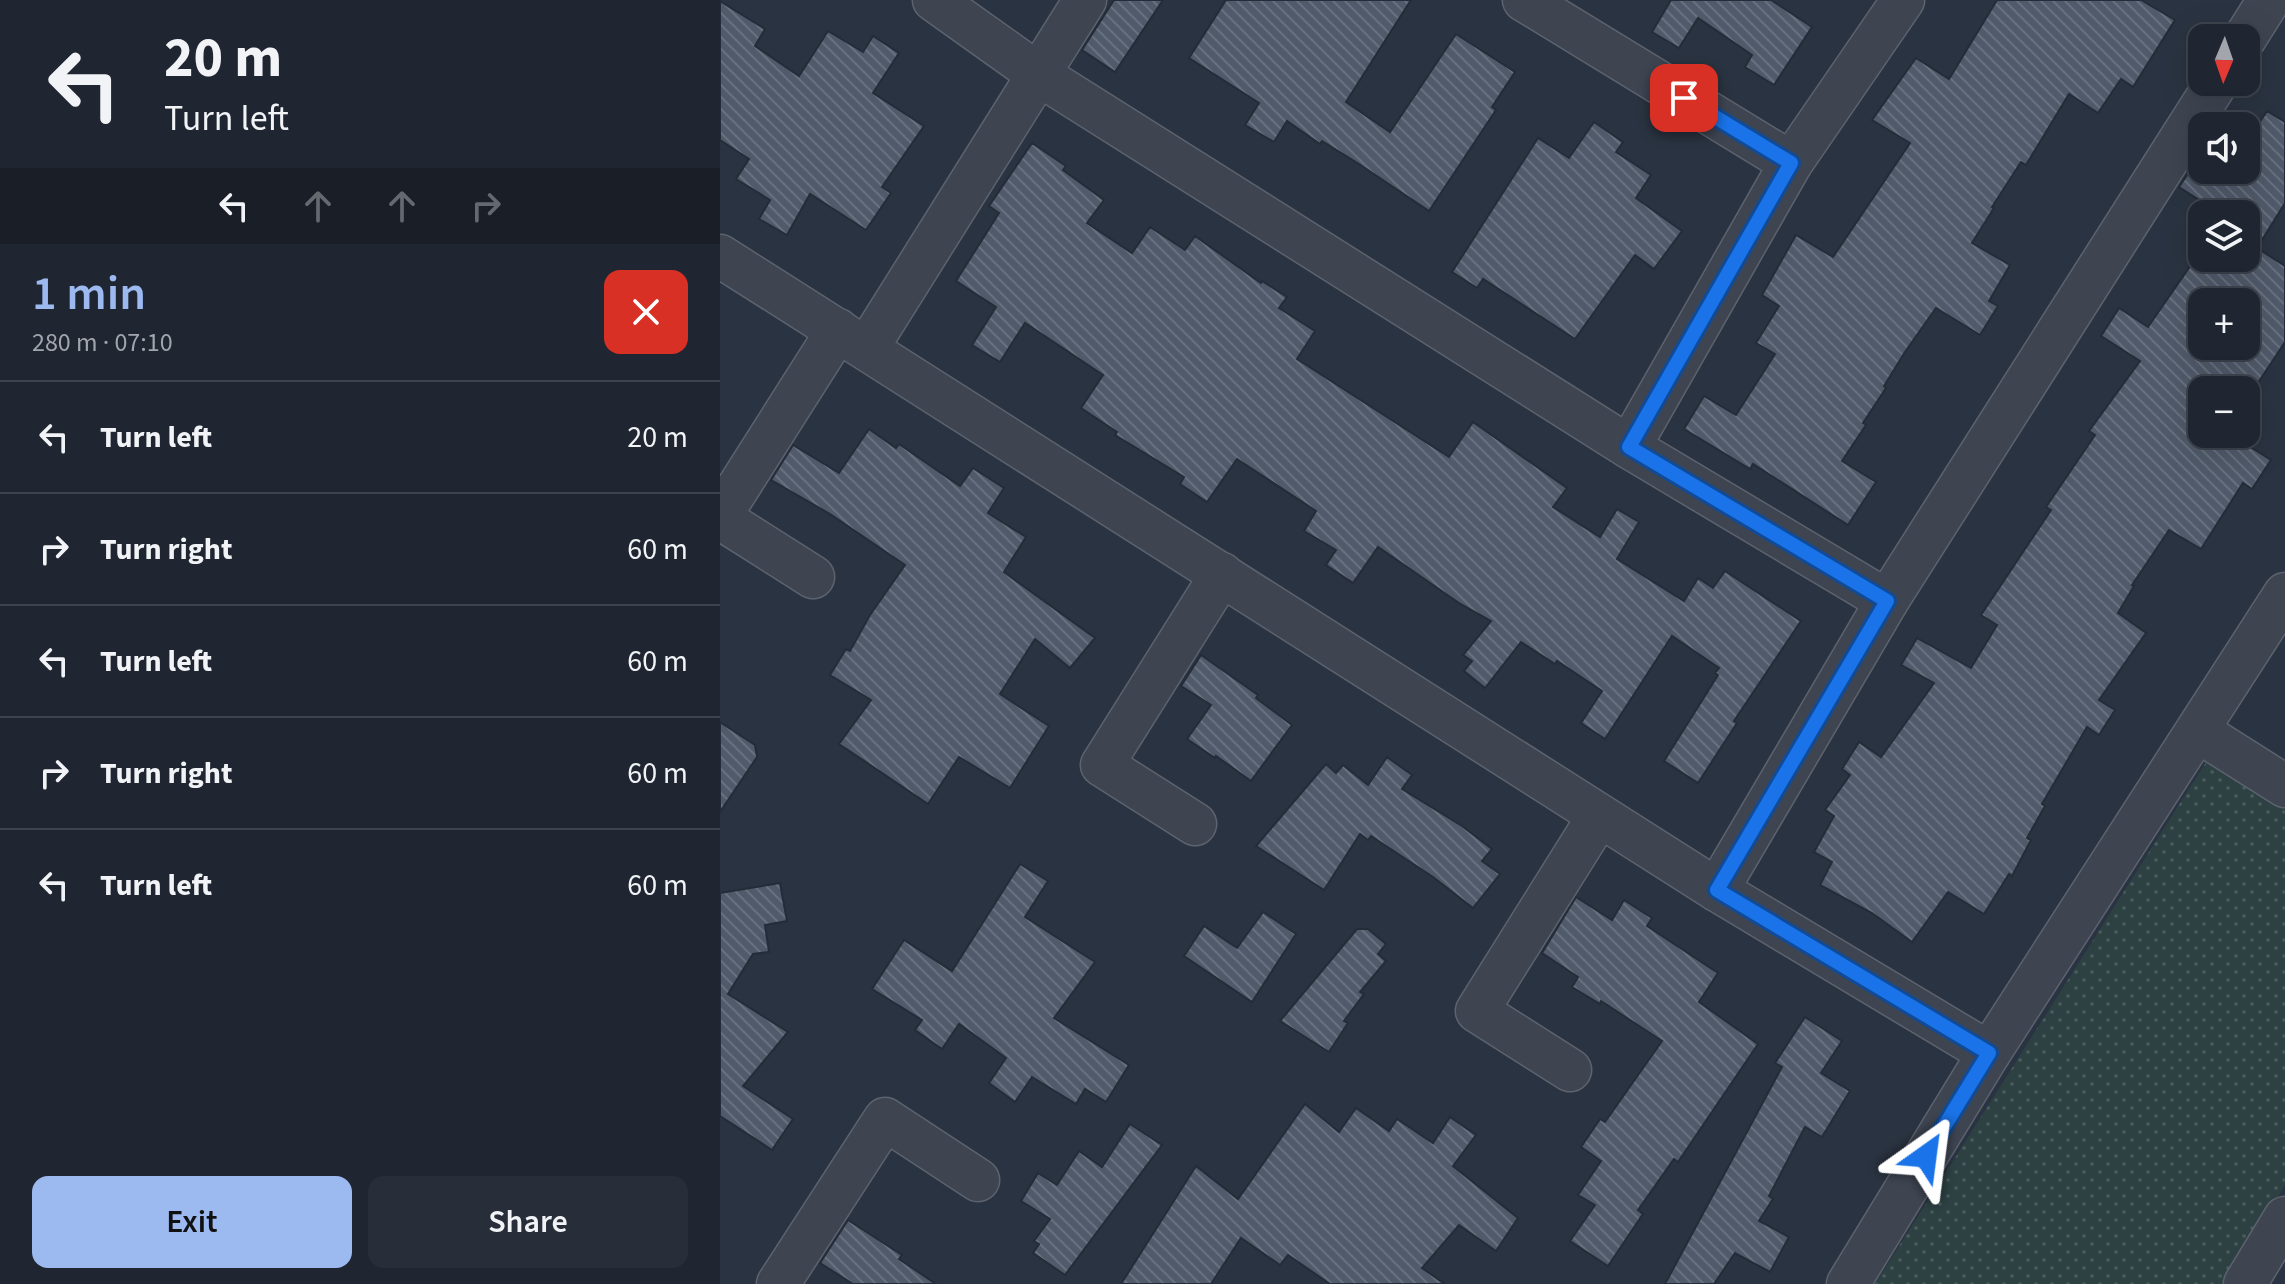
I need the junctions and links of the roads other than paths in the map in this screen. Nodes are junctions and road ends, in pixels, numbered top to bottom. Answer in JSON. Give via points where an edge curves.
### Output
{"nodes":[{"id":1,"x":934,"y":0,"type":"edge"},
{"id":2,"x":1085,"y":0,"type":"edge"},
{"id":3,"x":1524,"y":0,"type":"edge"},
{"id":4,"x":1903,"y":0,"type":"edge"},
{"id":5,"x":2269,"y":0,"type":"edge"},
{"id":6,"x":2254,"y":24,"type":"edge"},
{"id":7,"x":1038,"y":74,"type":"junction"},
{"id":8,"x":2208,"y":96,"type":"edge"},
{"id":9,"x":1791,"y":163,"type":"junction"},
{"id":10,"x":720,"y":256,"type":"edge"},
{"id":11,"x":853,"y":339,"type":"junction"},
{"id":12,"x":1629,"y":447,"type":"junction"},
{"id":13,"x":720,"y":517,"type":"edge"},
{"id":14,"x":1222,"y":574,"type":"junction"},
{"id":15,"x":813,"y":577,"type":"dead end"},
{"id":16,"x":2285,"y":594,"type":"edge"},
{"id":17,"x":1887,"y":601,"type":"junction"},
{"id":18,"x":2198,"y":731,"type":"junction"},
{"id":19,"x":2285,"y":786,"type":"edge"},
{"id":20,"x":1599,"y":816,"type":"junction"},
{"id":21,"x":1195,"y":824,"type":"dead end"},
{"id":22,"x":1717,"y":890,"type":"junction"},
{"id":23,"x":1989,"y":1053,"type":"junction"},
{"id":24,"x":1570,"y":1070,"type":"dead end"},
{"id":25,"x":978,"y":1180,"type":"dead end"},
{"id":26,"x":2285,"y":1218,"type":"edge"},
{"id":27,"x":778,"y":1284,"type":"edge"},
{"id":28,"x":1848,"y":1284,"type":"edge"},
{"id":29,"x":2245,"y":1284,"type":"edge"}],
"edges":[{"from":1,"to":7,"type":"street"},
{"from":2,"to":7,"type":"street"},
{"from":3,"to":9,"type":"street"},
{"from":4,"to":9,"type":"street"},
{"from":5,"to":6,"type":"street"},
{"from":7,"to":11,"type":"street"},
{"from":7,"to":12,"type":"street"},
{"from":8,"to":17,"type":"street"},
{"from":9,"to":12,"type":"street"},
{"from":10,"to":11,"type":"street"},
{"from":11,"to":13,"type":"street"},
{"from":11,"to":14,"type":"street"},
{"from":12,"to":17,"type":"street"},
{"from":13,"to":15,"type":"street"},
{"from":14,"to":20,"type":"street"},
{"from":14,"to":21,"type":"street","via":[[1102,765]]},
{"from":16,"to":18,"type":"street"},
{"from":17,"to":22,"type":"street"},
{"from":18,"to":19,"type":"street"},
{"from":18,"to":23,"type":"street"},
{"from":20,"to":22,"type":"street"},
{"from":20,"to":24,"type":"street","via":[[1477,1011]]},
{"from":22,"to":23,"type":"street"},
{"from":23,"to":28,"type":"street"},
{"from":25,"to":27,"type":"street","via":[[885,1119]]},
{"from":26,"to":29,"type":"street"}]}
